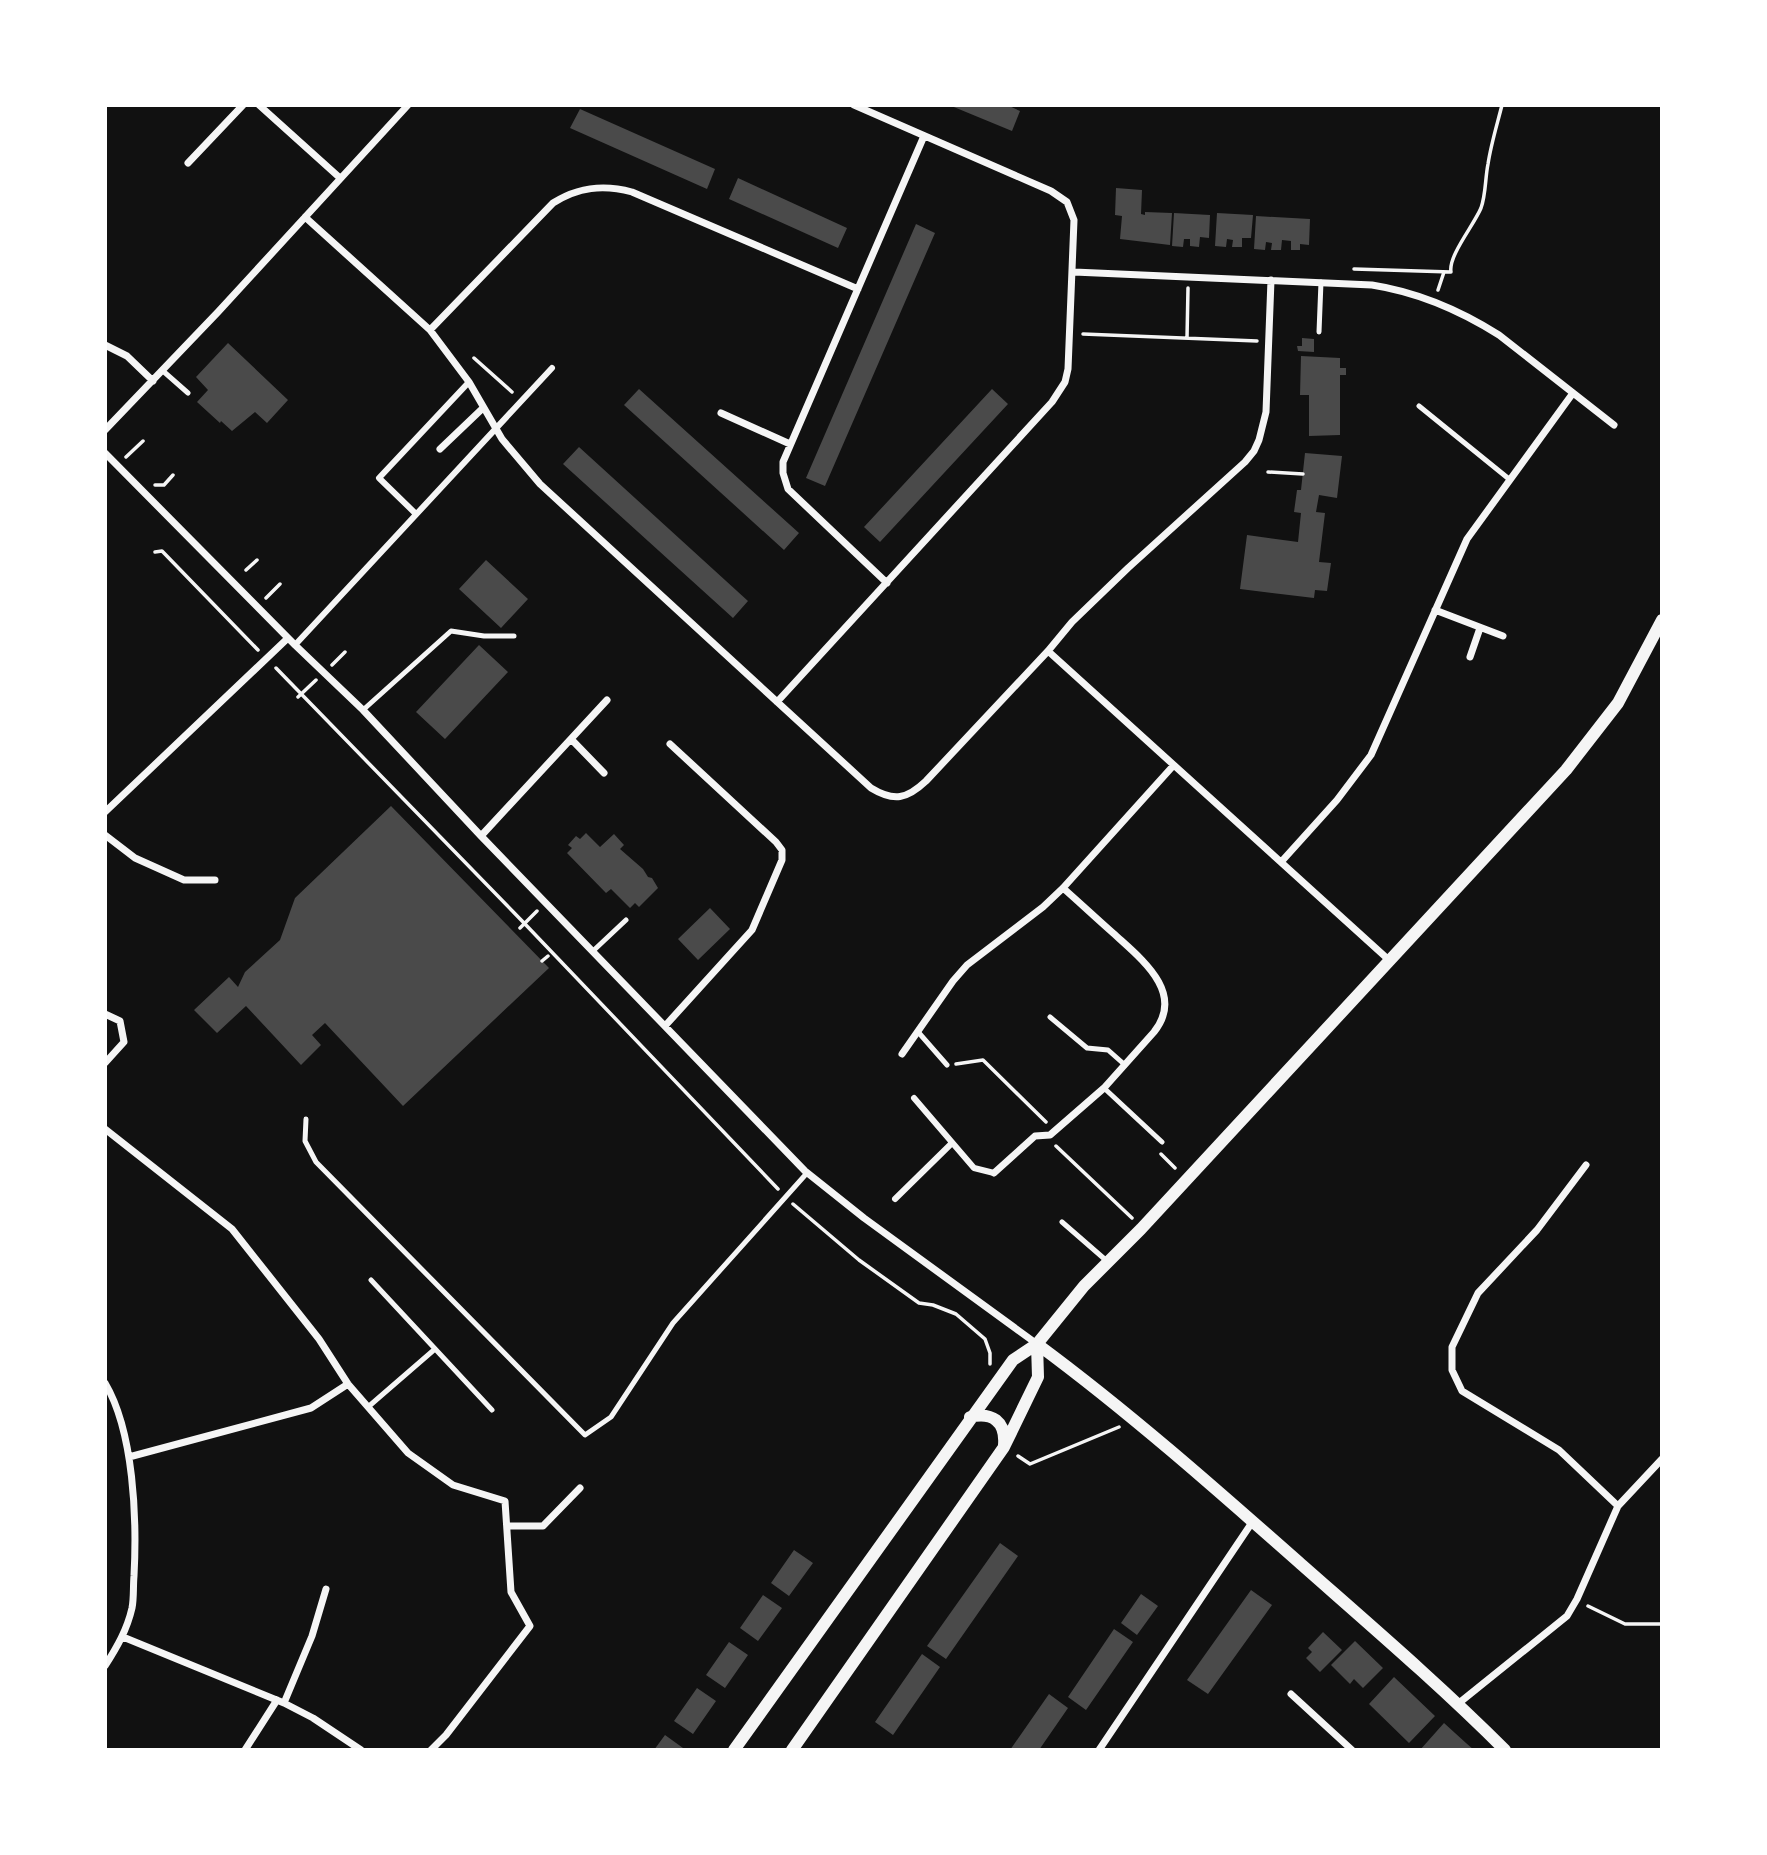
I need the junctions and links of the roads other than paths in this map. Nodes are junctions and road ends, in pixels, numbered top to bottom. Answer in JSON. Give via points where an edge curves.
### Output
{"nodes":[{"id":1,"x":243,"y":105,"type":"edge"},
{"id":2,"x":259,"y":105,"type":"edge"},
{"id":3,"x":408,"y":105,"type":"edge"},
{"id":4,"x":854,"y":105,"type":"edge"},
{"id":5,"x":925,"y":136,"type":"junction"},
{"id":6,"x":188,"y":163,"type":"dead end"},
{"id":7,"x":341,"y":178,"type":"junction"},
{"id":8,"x":305,"y":217,"type":"junction"},
{"id":9,"x":1073,"y":272,"type":"junction"},
{"id":10,"x":1271,"y":280,"type":"junction"},
{"id":11,"x":1321,"y":282,"type":"junction"},
{"id":12,"x":858,"y":289,"type":"junction"},
{"id":13,"x":430,"y":330,"type":"junction"},
{"id":14,"x":1319,"y":332,"type":"dead end"},
{"id":15,"x":105,"y":345,"type":"edge"},
{"id":16,"x":552,"y":368,"type":"dead end"},
{"id":17,"x":163,"y":371,"type":"junction"},
{"id":18,"x":153,"y":382,"type":"junction"},
{"id":19,"x":469,"y":382,"type":"junction"},
{"id":20,"x":188,"y":393,"type":"dead end"},
{"id":21,"x":1573,"y":393,"type":"junction"},
{"id":22,"x":1419,"y":406,"type":"dead end"},
{"id":23,"x":483,"y":408,"type":"junction"},
{"id":24,"x":721,"y":413,"type":"dead end"},
{"id":25,"x":1614,"y":425,"type":"dead end"},
{"id":26,"x":496,"y":429,"type":"junction"},
{"id":27,"x":105,"y":430,"type":"edge"},
{"id":28,"x":790,"y":444,"type":"junction"},
{"id":29,"x":440,"y":449,"type":"dead end"},
{"id":30,"x":105,"y":453,"type":"edge"},
{"id":31,"x":1509,"y":479,"type":"junction"},
{"id":32,"x":416,"y":514,"type":"junction"},
{"id":33,"x":887,"y":583,"type":"junction"},
{"id":34,"x":1435,"y":610,"type":"junction"},
{"id":35,"x":1662,"y":620,"type":"edge"},
{"id":36,"x":1480,"y":628,"type":"junction"},
{"id":37,"x":514,"y":636,"type":"dead end"},
{"id":38,"x":1503,"y":636,"type":"dead end"},
{"id":39,"x":288,"y":638,"type":"junction"},
{"id":40,"x":295,"y":645,"type":"junction"},
{"id":41,"x":1048,"y":651,"type":"junction"},
{"id":42,"x":1470,"y":657,"type":"dead end"},
{"id":43,"x":607,"y":700,"type":"dead end"},
{"id":44,"x":778,"y":702,"type":"junction"},
{"id":45,"x":363,"y":710,"type":"junction"},
{"id":46,"x":571,"y":739,"type":"junction"},
{"id":47,"x":670,"y":744,"type":"dead end"},
{"id":48,"x":1173,"y":766,"type":"junction"},
{"id":49,"x":604,"y":773,"type":"dead end"},
{"id":50,"x":105,"y":812,"type":"edge"},
{"id":51,"x":105,"y":835,"type":"edge"},
{"id":52,"x":481,"y":835,"type":"junction"},
{"id":53,"x":1282,"y":861,"type":"junction"},
{"id":54,"x":215,"y":880,"type":"dead end"},
{"id":55,"x":1063,"y":888,"type":"junction"},
{"id":56,"x":626,"y":920,"type":"dead end"},
{"id":57,"x":593,"y":951,"type":"junction"},
{"id":58,"x":1390,"y":961,"type":"junction"},
{"id":59,"x":105,"y":1014,"type":"edge"},
{"id":60,"x":1050,"y":1017,"type":"dead end"},
{"id":61,"x":665,"y":1026,"type":"junction"},
{"id":62,"x":919,"y":1033,"type":"junction"},
{"id":63,"x":902,"y":1054,"type":"dead end"},
{"id":64,"x":105,"y":1063,"type":"edge"},
{"id":65,"x":947,"y":1065,"type":"road end"},
{"id":66,"x":1125,"y":1065,"type":"junction"},
{"id":67,"x":1104,"y":1088,"type":"junction"},
{"id":68,"x":914,"y":1098,"type":"dead end"},
{"id":69,"x":306,"y":1119,"type":"dead end"},
{"id":70,"x":105,"y":1129,"type":"edge"},
{"id":71,"x":1162,"y":1142,"type":"road end"},
{"id":72,"x":952,"y":1143,"type":"junction"},
{"id":73,"x":1586,"y":1165,"type":"dead end"},
{"id":74,"x":994,"y":1172,"type":"joint"},
{"id":75,"x":807,"y":1173,"type":"junction"},
{"id":76,"x":895,"y":1199,"type":"dead end"},
{"id":77,"x":1062,"y":1222,"type":"dead end"},
{"id":78,"x":1108,"y":1262,"type":"junction"},
{"id":79,"x":371,"y":1280,"type":"dead end"},
{"id":80,"x":1037,"y":1344,"type":"junction"},
{"id":81,"x":435,"y":1349,"type":"junction"},
{"id":82,"x":105,"y":1383,"type":"edge"},
{"id":83,"x":348,"y":1384,"type":"junction"},
{"id":84,"x":368,"y":1407,"type":"junction"},
{"id":85,"x":492,"y":1410,"type":"dead end"},
{"id":86,"x":970,"y":1417,"type":"junction"},
{"id":87,"x":1004,"y":1447,"type":"junction"},
{"id":88,"x":129,"y":1457,"type":"junction"},
{"id":89,"x":1662,"y":1459,"type":"edge"},
{"id":90,"x":580,"y":1488,"type":"dead end"},
{"id":91,"x":1618,"y":1506,"type":"junction"},
{"id":92,"x":1253,"y":1521,"type":"junction"},
{"id":93,"x":507,"y":1526,"type":"junction"},
{"id":94,"x":326,"y":1589,"type":"dead end"},
{"id":95,"x":123,"y":1637,"type":"junction"},
{"id":96,"x":105,"y":1666,"type":"edge"},
{"id":97,"x":1291,"y":1695,"type":"dead end"},
{"id":98,"x":281,"y":1702,"type":"junction"},
{"id":99,"x":1459,"y":1703,"type":"junction"},
{"id":100,"x":245,"y":1750,"type":"edge"},
{"id":101,"x":361,"y":1750,"type":"edge"},
{"id":102,"x":431,"y":1750,"type":"edge"},
{"id":103,"x":734,"y":1750,"type":"edge"},
{"id":104,"x":792,"y":1750,"type":"edge"},
{"id":105,"x":1099,"y":1750,"type":"edge"},
{"id":106,"x":1352,"y":1750,"type":"edge"},
{"id":107,"x":1505,"y":1750,"type":"edge"}],
"edges":[{"from":1,"to":6,"type":"street"},
{"from":2,"to":7,"type":"street"},
{"from":3,"to":7,"type":"street"},
{"from":4,"to":5,"type":"street"},
{"from":5,"to":9,"type":"street","via":[[1067,202],[1074,220]]},
{"from":5,"to":12,"type":"street"},
{"from":7,"to":8,"type":"street"},
{"from":8,"to":13,"type":"street"},
{"from":8,"to":17,"type":"street"},
{"from":9,"to":10,"type":"street"},
{"from":9,"to":33,"type":"street","via":[[1068,369],[1060,392]]},
{"from":10,"to":11,"type":"street"},
{"from":10,"to":41,"type":"street","via":[[1266,412],[1254,451],[1128,568]]},
{"from":11,"to":14,"type":"lane"},
{"from":11,"to":21,"type":"street","via":[[1394,288],[1434,302],[1499,335]]},
{"from":12,"to":13,"type":"street","via":[[632,192],[598,187],[553,203]]},
{"from":12,"to":28,"type":"street"},
{"from":13,"to":19,"type":"street"},
{"from":15,"to":18,"type":"street","via":[[127,356]]},
{"from":16,"to":26,"type":"street"},
{"from":17,"to":18,"type":"street"},
{"from":17,"to":20,"type":"lane"},
{"from":18,"to":27,"type":"street"},
{"from":19,"to":23,"type":"street"},
{"from":19,"to":32,"type":"street","via":[[379,478]]},
{"from":21,"to":25,"type":"street"},
{"from":21,"to":31,"type":"street"},
{"from":22,"to":31,"type":"lane"},
{"from":23,"to":26,"type":"street"},
{"from":23,"to":29,"type":"street"},
{"from":24,"to":28,"type":"street"},
{"from":26,"to":32,"type":"street"},
{"from":26,"to":44,"type":"street","via":[[540,484]]},
{"from":28,"to":33,"type":"street","via":[[783,462],[788,489]]},
{"from":30,"to":39,"type":"street"},
{"from":31,"to":34,"type":"street","via":[[1467,539]]},
{"from":32,"to":40,"type":"street"},
{"from":33,"to":44,"type":"street"},
{"from":34,"to":36,"type":"street"},
{"from":34,"to":53,"type":"street","via":[[1371,755]]},
{"from":35,"to":58,"type":"street","via":[[1618,703],[1591,739]]},
{"from":36,"to":38,"type":"street"},
{"from":36,"to":42,"type":"street"},
{"from":37,"to":45,"type":"lane","via":[[451,631]]},
{"from":39,"to":40,"type":"street"},
{"from":39,"to":50,"type":"street"},
{"from":40,"to":45,"type":"street"},
{"from":41,"to":44,"type":"street","via":[[916,790],[894,798],[871,788]]},
{"from":41,"to":48,"type":"street"},
{"from":43,"to":46,"type":"street"},
{"from":45,"to":52,"type":"street"},
{"from":46,"to":49,"type":"street"},
{"from":46,"to":52,"type":"street"},
{"from":47,"to":61,"type":"street","via":[[776,842],[782,860],[752,930]]},
{"from":48,"to":53,"type":"street"},
{"from":48,"to":55,"type":"street"},
{"from":51,"to":54,"type":"street","via":[[135,858],[184,880]]},
{"from":52,"to":57,"type":"street"},
{"from":53,"to":58,"type":"street"},
{"from":55,"to":62,"type":"street","via":[[967,965]]},
{"from":55,"to":66,"type":"street","via":[[1149,966],[1161,988],[1166,1012],[1162,1022]]},
{"from":56,"to":57,"type":"lane"},
{"from":57,"to":61,"type":"street"},
{"from":58,"to":78,"type":"street"},
{"from":59,"to":64,"type":"street","via":[[120,1021],[124,1042]]},
{"from":60,"to":66,"type":"lane","via":[[1087,1048],[1108,1050]]},
{"from":61,"to":75,"type":"street"},
{"from":62,"to":63,"type":"street"},
{"from":62,"to":65,"type":"lane"},
{"from":66,"to":67,"type":"street"},
{"from":67,"to":71,"type":"lane"},
{"from":67,"to":74,"type":"street","via":[[1053,1133],[1035,1136]]},
{"from":68,"to":72,"type":"street"},
{"from":69,"to":75,"type":"lane","via":[[305,1140],[316,1162],[584,1435],[611,1417],[673,1323]]},
{"from":70,"to":83,"type":"street","via":[[232,1229],[319,1339]]},
{"from":72,"to":74,"type":"street","via":[[974,1168]]},
{"from":72,"to":76,"type":"street"},
{"from":73,"to":91,"type":"street","via":[[1537,1230],[1478,1293],[1452,1347],[1452,1370],[1462,1391],[1559,1450]]},
{"from":75,"to":80,"type":"street"},
{"from":77,"to":78,"type":"lane"},
{"from":78,"to":80,"type":"street"},
{"from":79,"to":81,"type":"lane"},
{"from":80,"to":86,"type":"street","via":[[1013,1360]]},
{"from":80,"to":87,"type":"street","via":[[1038,1377]]},
{"from":80,"to":92,"type":"street","via":[[1089,1382]]},
{"from":81,"to":84,"type":"lane"},
{"from":81,"to":85,"type":"lane"},
{"from":82,"to":88,"type":"street","via":[[115,1399]]},
{"from":83,"to":84,"type":"street"},
{"from":83,"to":88,"type":"street","via":[[311,1408]]},
{"from":84,"to":93,"type":"street","via":[[408,1453],[453,1485],[505,1502]]},
{"from":86,"to":87,"type":"street","via":[[998,1420]]},
{"from":86,"to":103,"type":"street"},
{"from":87,"to":104,"type":"street"},
{"from":88,"to":95,"type":"street","via":[[136,1538],[132,1606]]},
{"from":89,"to":91,"type":"street"},
{"from":90,"to":93,"type":"street","via":[[543,1526]]},
{"from":91,"to":99,"type":"street","via":[[1567,1616]]},
{"from":92,"to":99,"type":"street"},
{"from":92,"to":105,"type":"street"},
{"from":93,"to":102,"type":"street","via":[[511,1592],[530,1626]]},
{"from":94,"to":98,"type":"street","via":[[312,1636]]},
{"from":95,"to":96,"type":"street"},
{"from":95,"to":98,"type":"street"},
{"from":97,"to":106,"type":"street"},
{"from":98,"to":100,"type":"street"},
{"from":98,"to":101,"type":"street"},
{"from":99,"to":107,"type":"street"}]}
